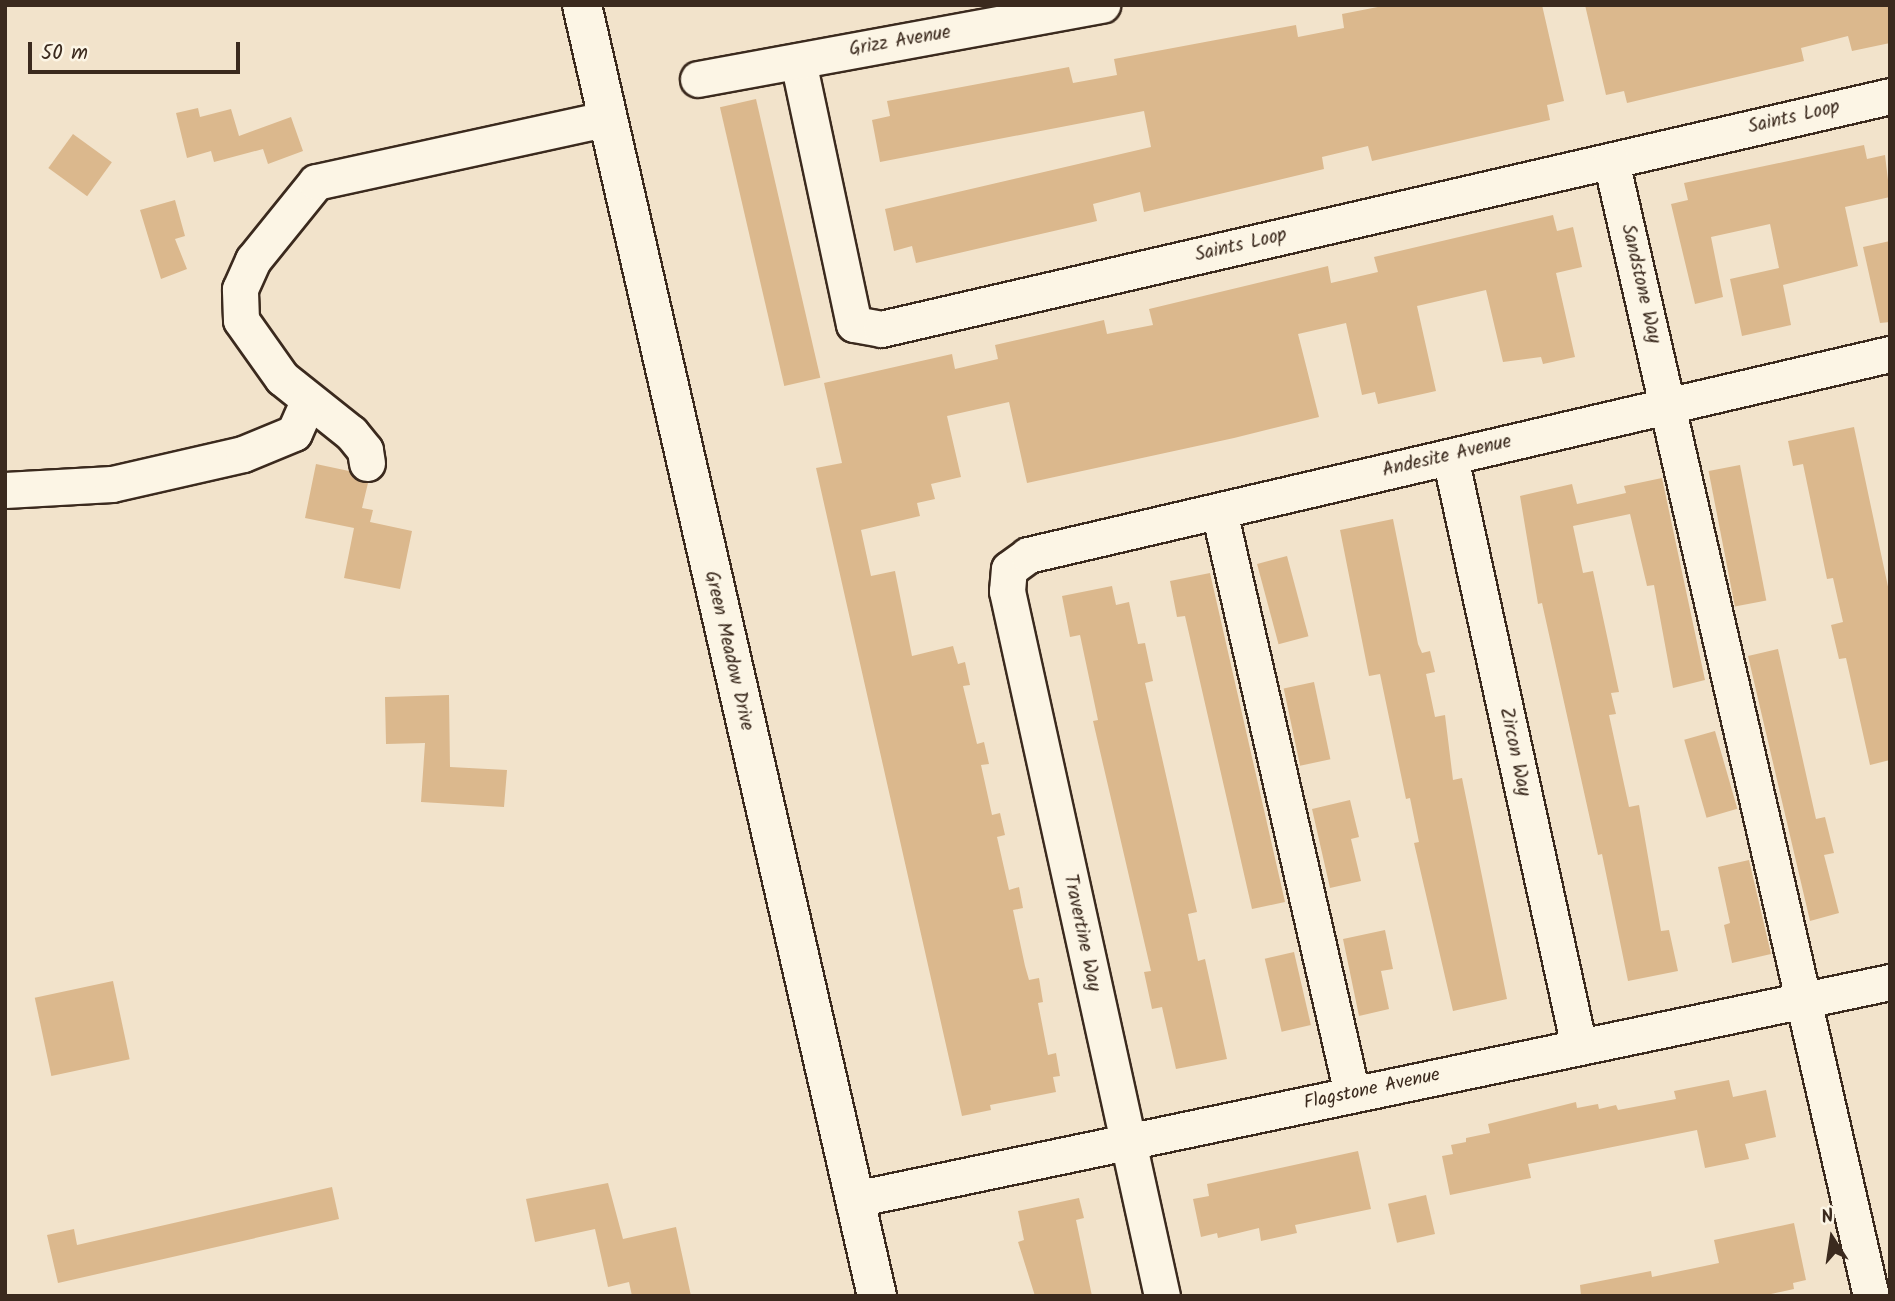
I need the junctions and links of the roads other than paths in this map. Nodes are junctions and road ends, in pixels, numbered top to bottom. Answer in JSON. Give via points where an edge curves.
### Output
{"nodes":[{"id":1,"x":582,"y":5,"type":"edge"},
{"id":2,"x":1102,"y":5,"type":"edge"},
{"id":3,"x":798,"y":61,"type":"junction"},
{"id":4,"x":698,"y":79,"type":"dead end"},
{"id":5,"x":1890,"y":96,"type":"edge"},
{"id":6,"x":606,"y":119,"type":"junction"},
{"id":7,"x":1611,"y":161,"type":"junction"},
{"id":8,"x":1890,"y":354,"type":"edge"},
{"id":9,"x":308,"y":402,"type":"junction"},
{"id":10,"x":1669,"y":406,"type":"junction"},
{"id":11,"x":1450,"y":457,"type":"junction"},
{"id":12,"x":367,"y":464,"type":"dead end"},
{"id":13,"x":5,"y":490,"type":"edge"},
{"id":14,"x":1220,"y":510,"type":"junction"},
{"id":15,"x":1009,"y":569,"type":"joint"},
{"id":16,"x":1890,"y":982,"type":"edge"},
{"id":17,"x":1803,"y":1000,"type":"junction"},
{"id":18,"x":1579,"y":1047,"type":"junction"},
{"id":19,"x":1352,"y":1094,"type":"junction"},
{"id":20,"x":1127,"y":1141,"type":"junction"},
{"id":21,"x":855,"y":1199,"type":"junction"},
{"id":22,"x":877,"y":1296,"type":"edge"},
{"id":23,"x":1163,"y":1296,"type":"edge"},
{"id":24,"x":1871,"y":1296,"type":"edge"}],
"edges":[{"from":1,"to":6,"type":"main road","name":"Green Meadow Drive"},
{"from":2,"to":3,"type":"street","name":"Grizz Avenue"},
{"from":3,"to":4,"type":"street","name":"Grizz Avenue"},
{"from":3,"to":7,"type":"street","name":"Saints Loop","via":[[854,324],[881,329]]},
{"from":5,"to":7,"type":"street","name":"Saints Loop"},
{"from":6,"to":9,"type":"street","via":[[316,182],[253,260],[240,289],[242,320],[282,378]]},
{"from":6,"to":21,"type":"main road","name":"Green Meadow Drive"},
{"from":7,"to":10,"type":"street","name":"Sandstone Way"},
{"from":8,"to":10,"type":"street","name":"Andesite Avenue"},
{"from":9,"to":12,"type":"street","via":[[351,433],[365,450]]},
{"from":9,"to":13,"type":"street","via":[[294,433],[243,454],[112,484]]},
{"from":10,"to":11,"type":"street","name":"Andesite Avenue"},
{"from":10,"to":17,"type":"street","name":"Sandstone Way"},
{"from":11,"to":14,"type":"street","name":"Andesite Avenue"},
{"from":11,"to":18,"type":"street","name":"Zircon Way"},
{"from":14,"to":15,"type":"street","name":"Andesite Avenue","via":[[1028,555]]},
{"from":14,"to":19,"type":"street"},
{"from":15,"to":20,"type":"street","name":"Travertine Way","via":[[1007,591]]},
{"from":16,"to":17,"type":"street","name":"Flagstone Avenue"},
{"from":17,"to":18,"type":"street","name":"Flagstone Avenue"},
{"from":17,"to":24,"type":"street","name":"Sandstone Way"},
{"from":18,"to":19,"type":"street","name":"Flagstone Avenue"},
{"from":19,"to":20,"type":"street","name":"Flagstone Avenue"},
{"from":20,"to":21,"type":"street","name":"Flagstone Avenue"},
{"from":20,"to":23,"type":"street","name":"Travertine Way"},
{"from":21,"to":22,"type":"main road","name":"Green Meadow Drive"}]}
